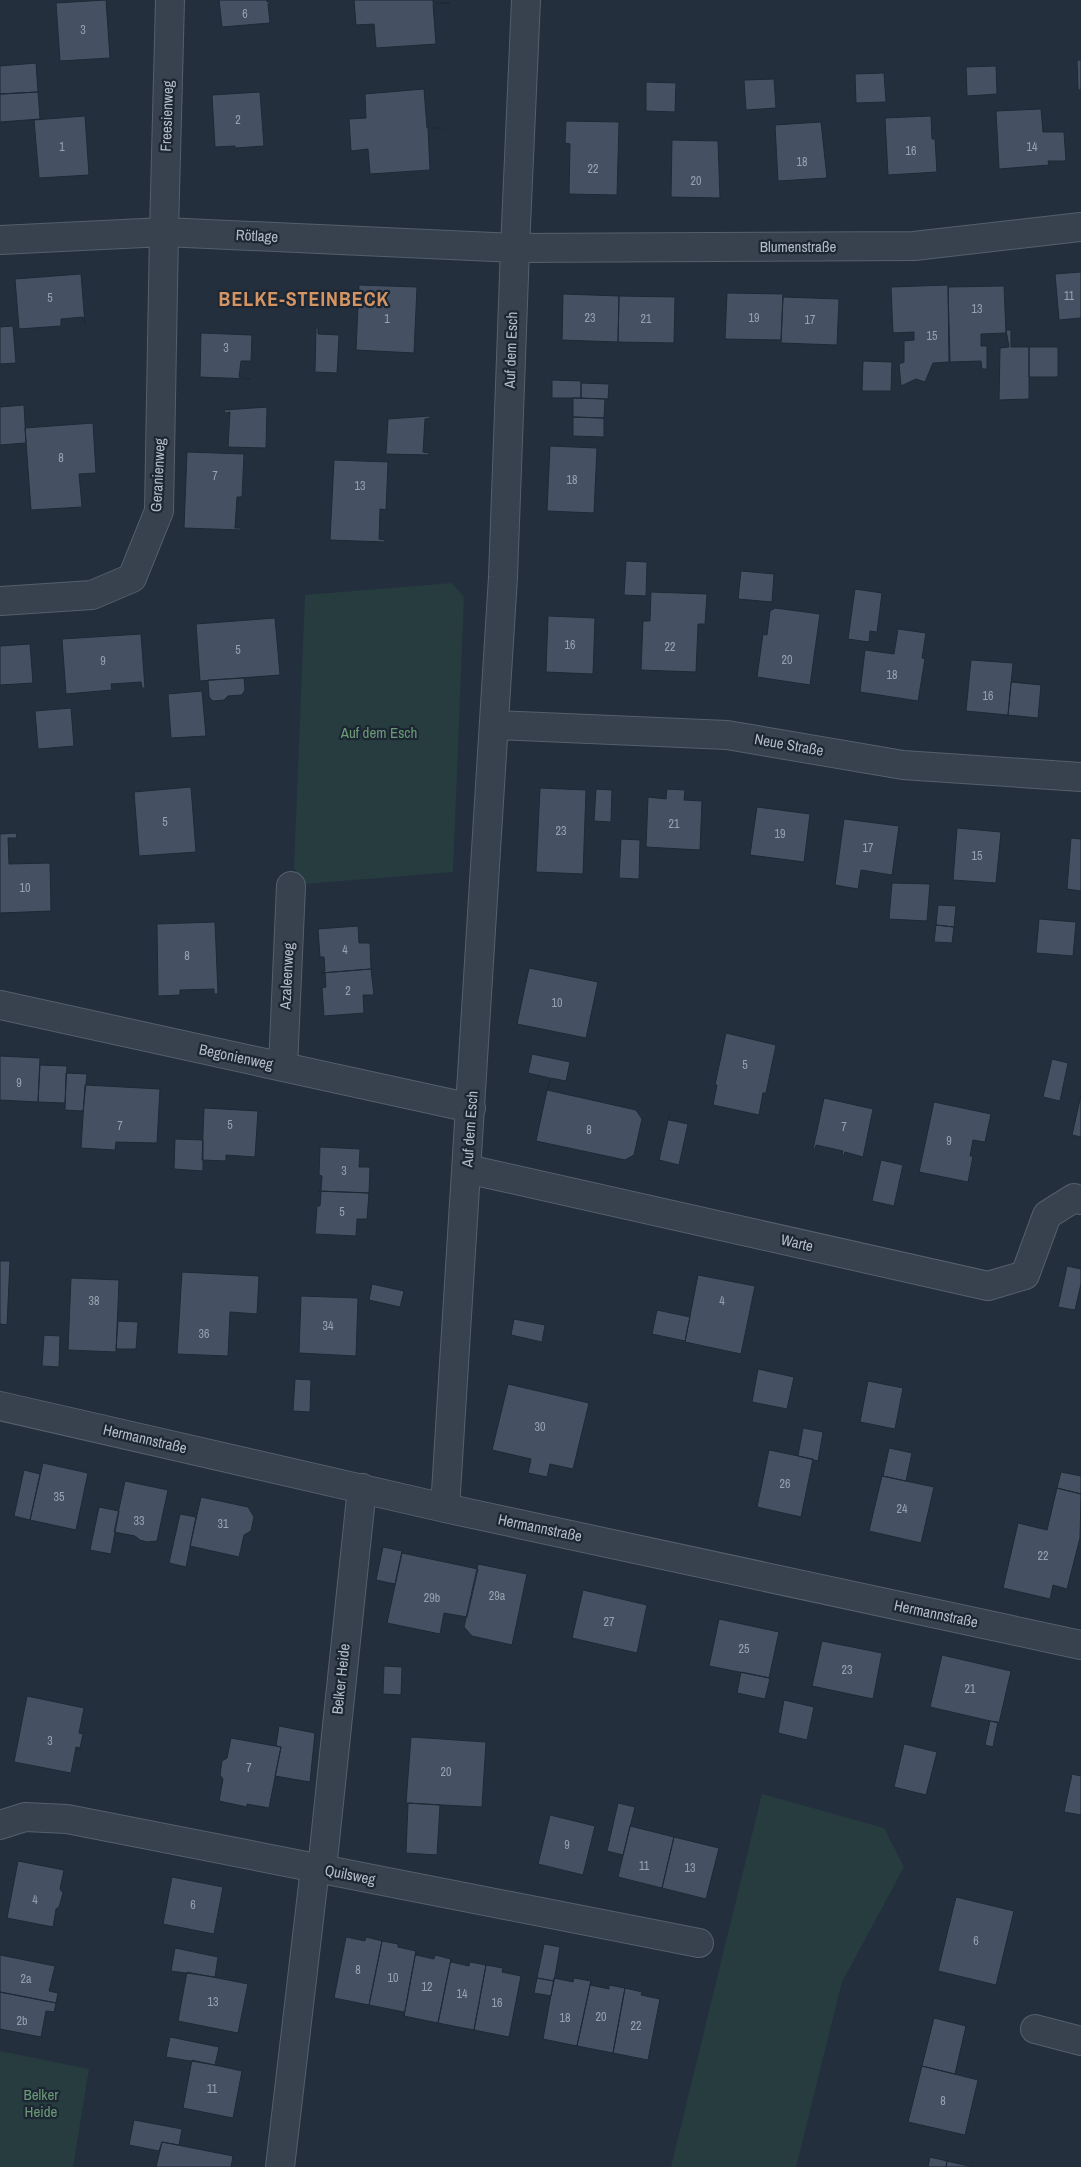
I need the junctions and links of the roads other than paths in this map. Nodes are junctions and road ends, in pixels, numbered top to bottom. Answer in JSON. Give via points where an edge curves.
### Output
{"nodes":[{"id":1,"x":170,"y":0,"type":"edge"},
{"id":2,"x":526,"y":0,"type":"edge"},
{"id":3,"x":1081,"y":227,"type":"edge"},
{"id":4,"x":164,"y":232,"type":"junction"},
{"id":5,"x":0,"y":240,"type":"edge"},
{"id":6,"x":515,"y":248,"type":"junction"},
{"id":7,"x":0,"y":601,"type":"edge"},
{"id":8,"x":495,"y":725,"type":"junction"},
{"id":9,"x":1081,"y":777,"type":"edge"},
{"id":10,"x":290,"y":886,"type":"dead end"},
{"id":11,"x":0,"y":1005,"type":"edge"},
{"id":12,"x":282,"y":1067,"type":"junction"},
{"id":13,"x":472,"y":1108,"type":"junction"},
{"id":14,"x":468,"y":1170,"type":"junction"},
{"id":15,"x":1081,"y":1200,"type":"edge"},
{"id":16,"x":0,"y":1406,"type":"edge"},
{"id":17,"x":362,"y":1488,"type":"junction"},
{"id":18,"x":445,"y":1508,"type":"junction"},
{"id":19,"x":1081,"y":1645,"type":"edge"},
{"id":20,"x":0,"y":1825,"type":"edge"},
{"id":21,"x":319,"y":1869,"type":"junction"},
{"id":22,"x":699,"y":1943,"type":"dead end"},
{"id":23,"x":1035,"y":2029,"type":"dead end"},
{"id":24,"x":1081,"y":2041,"type":"edge"},
{"id":25,"x":280,"y":2167,"type":"edge"}],
"edges":[{"from":1,"to":4,"type":"street","name":"Freesienweg"},
{"from":2,"to":6,"type":"street","name":"Auf dem Esch"},
{"from":3,"to":6,"type":"street","name":"Blumenstraße","via":[[914,246]]},
{"from":4,"to":5,"type":"street","name":"Rötlage"},
{"from":4,"to":6,"type":"street","name":"Rötlage"},
{"from":4,"to":7,"type":"street","name":"Geranienweg","via":[[160,511],[132,578],[92,595]]},
{"from":6,"to":8,"type":"street","name":"Auf dem Esch"},
{"from":8,"to":9,"type":"street","name":"Neue Straße","via":[[727,735],[903,765]]},
{"from":8,"to":13,"type":"street","name":"Auf dem Esch"},
{"from":10,"to":12,"type":"street","name":"Azaleenweg"},
{"from":11,"to":12,"type":"street","name":"Begonienweg"},
{"from":12,"to":13,"type":"street","name":"Begonienweg"},
{"from":13,"to":14,"type":"street","name":"Auf dem Esch"},
{"from":14,"to":15,"type":"street","name":"Warte","via":[[988,1286],[1025,1276],[1047,1216],[1074,1198]]},
{"from":14,"to":18,"type":"street","name":"Auf dem Esch"},
{"from":16,"to":17,"type":"street","name":"Hermannstraße"},
{"from":17,"to":18,"type":"street","name":"Hermannstraße"},
{"from":17,"to":21,"type":"street","name":"Belker Heide"},
{"from":18,"to":19,"type":"street","name":"Hermannstraße"},
{"from":20,"to":21,"type":"street","name":"Quilsweg","via":[[25,1817],[67,1819]]},
{"from":21,"to":22,"type":"street","name":"Quilsweg"},
{"from":21,"to":25,"type":"street","name":"Belker Heide"},
{"from":23,"to":24,"type":"street"}]}
